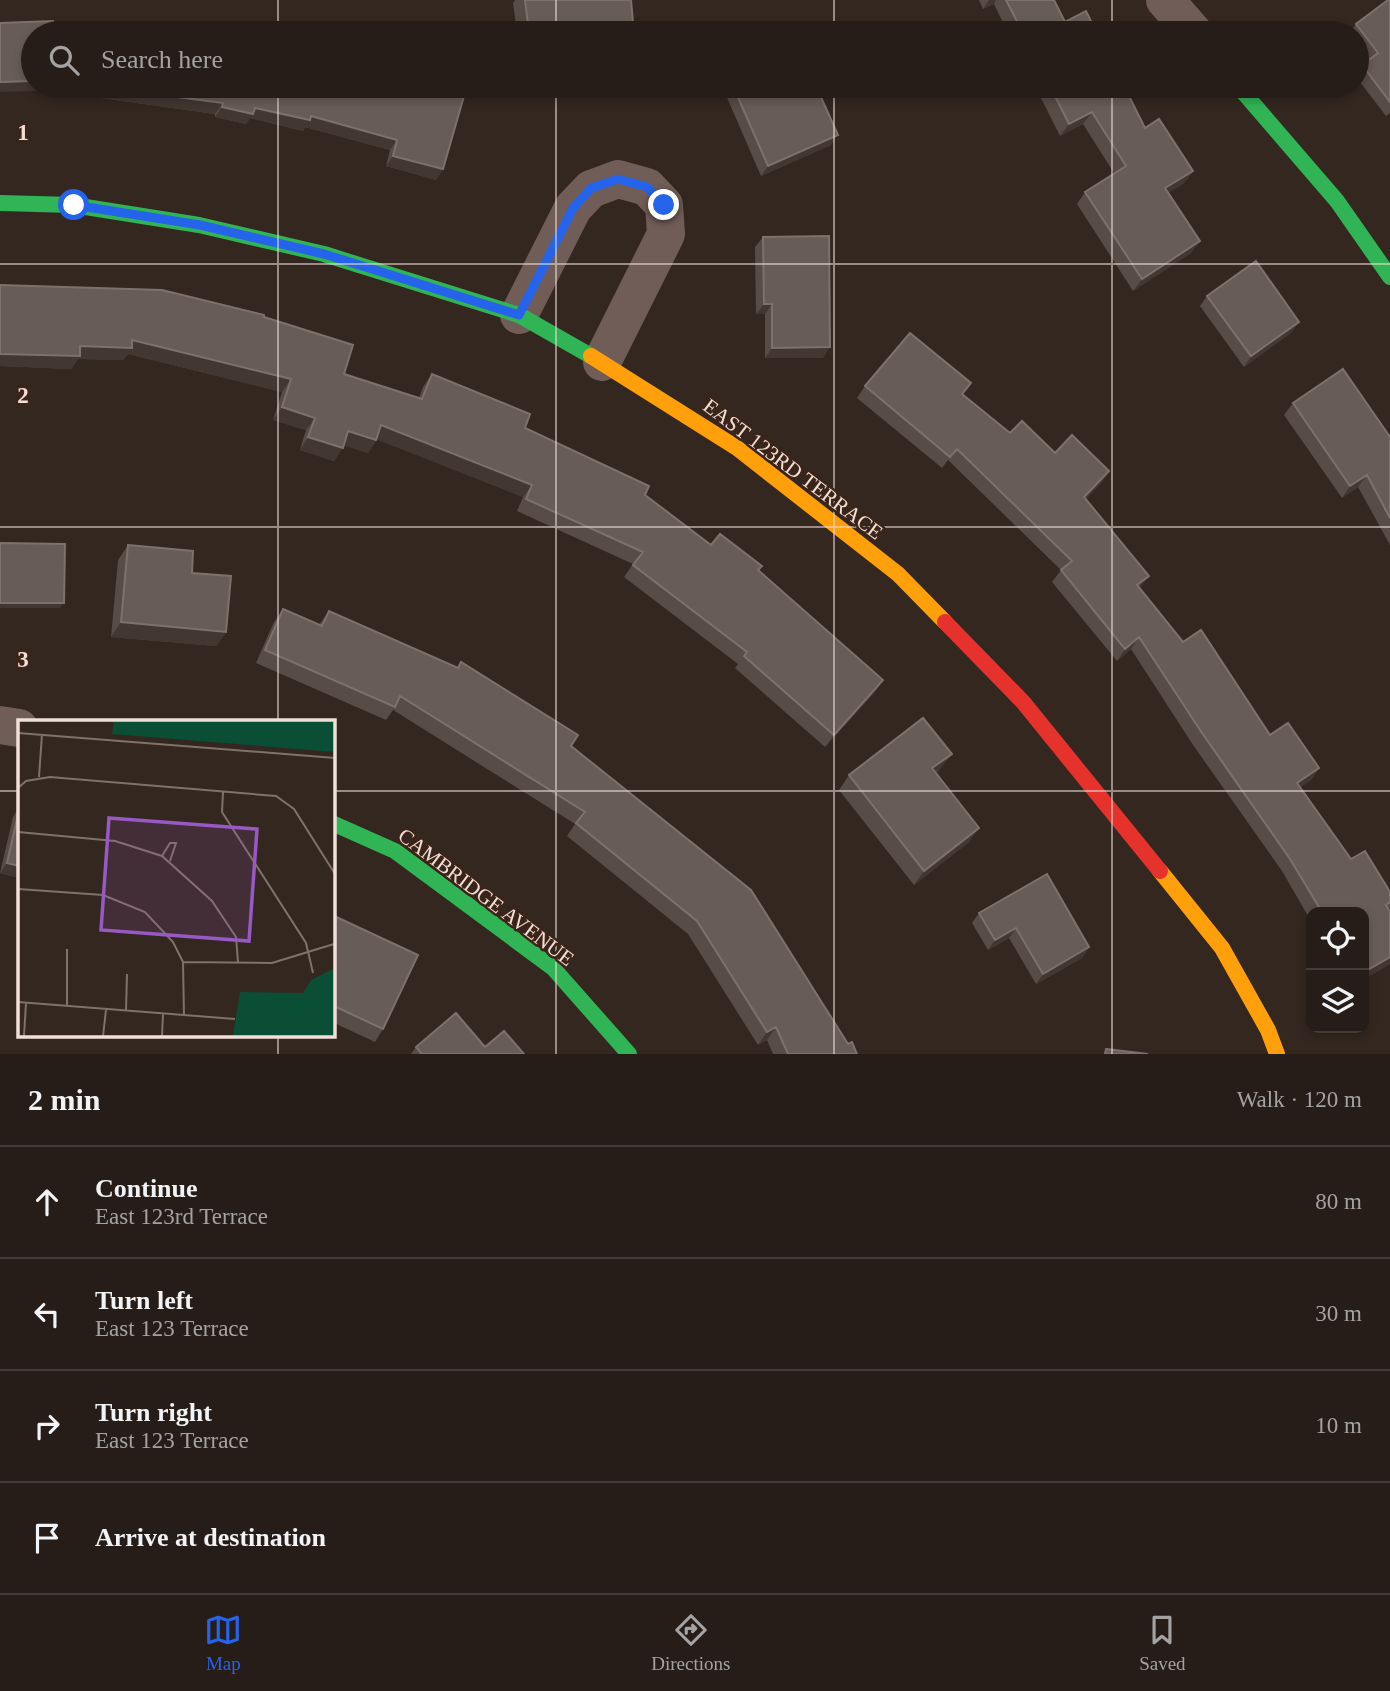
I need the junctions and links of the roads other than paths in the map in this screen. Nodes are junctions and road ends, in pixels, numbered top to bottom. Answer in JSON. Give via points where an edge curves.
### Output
{"nodes":[{"id":1,"x":1165,"y":0,"type":"edge"},
{"id":2,"x":1183,"y":21,"type":"edge"},
{"id":3,"x":1248,"y":98,"type":"edge"},
{"id":4,"x":0,"y":203,"type":"edge"},
{"id":5,"x":1390,"y":277,"type":"edge"},
{"id":6,"x":519,"y":315,"type":"junction"},
{"id":7,"x":602,"y":362,"type":"junction"},
{"id":8,"x":0,"y":725,"type":"edge"},
{"id":9,"x":18,"y":728,"type":"edge"},
{"id":10,"x":334,"y":824,"type":"edge"},
{"id":11,"x":629,"y":1054,"type":"edge"},
{"id":12,"x":1277,"y":1054,"type":"edge"}],
"edges":[{"from":1,"to":2,"type":"street"},
{"from":3,"to":5,"type":"street","via":[[1337,201]]},
{"from":4,"to":6,"type":"street","name":"EAST 123RD TERRACE","via":[[74,205],[200,225],[324,254]]},
{"from":6,"to":7,"type":"street","name":"EAST 123RD TERRACE"},
{"from":6,"to":7,"type":"street","via":[[573,208],[591,188],[618,179],[647,187],[664,205],[666,234]]},
{"from":7,"to":12,"type":"street","name":"EAST 123RD TERRACE","via":[[737,448],[898,574],[1023,702],[1222,948]]},
{"from":8,"to":9,"type":"street"},
{"from":10,"to":11,"type":"street","name":"CAMBRIDGE AVENUE","via":[[395,851],[553,968]]}]}
